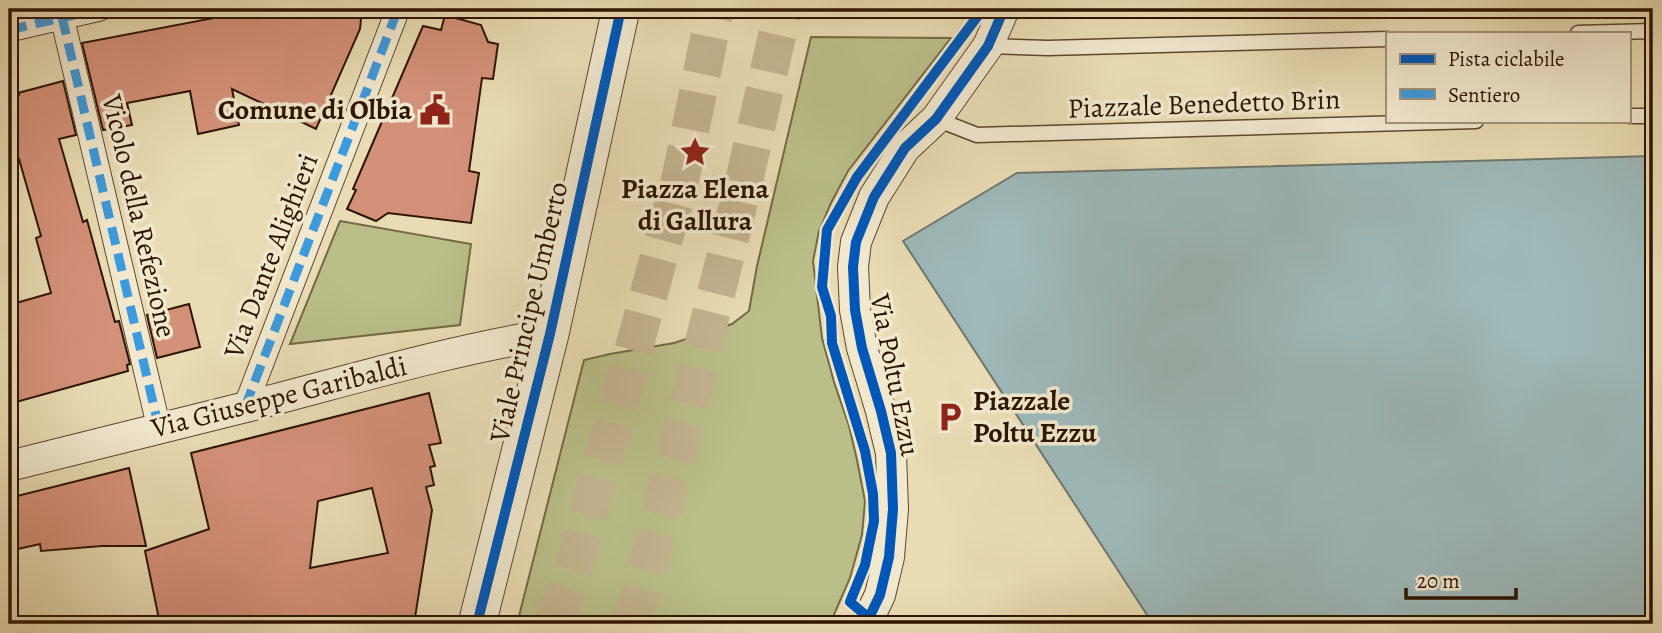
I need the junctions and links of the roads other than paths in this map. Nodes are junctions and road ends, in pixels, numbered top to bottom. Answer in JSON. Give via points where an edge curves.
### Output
{"nodes":[{"id":1,"x":100,"y":9,"type":"edge"},
{"id":2,"x":398,"y":9,"type":"edge"},
{"id":3,"x":621,"y":9,"type":"edge"},
{"id":4,"x":1004,"y":9,"type":"edge"},
{"id":5,"x":62,"y":17,"type":"junction"},
{"id":6,"x":9,"y":30,"type":"edge"},
{"id":7,"x":1653,"y":31,"type":"edge"},
{"id":8,"x":1616,"y":32,"type":"edge"},
{"id":9,"x":1386,"y":39,"type":"edge"},
{"id":10,"x":988,"y":46,"type":"junction"},
{"id":11,"x":1630,"y":116,"type":"edge"},
{"id":12,"x":1653,"y":116,"type":"edge"},
{"id":13,"x":936,"y":119,"type":"junction"},
{"id":14,"x":1440,"y":122,"type":"edge"},
{"id":15,"x":550,"y":334,"type":"junction"},
{"id":16,"x":245,"y":407,"type":"junction"},
{"id":17,"x":159,"y":428,"type":"junction"},
{"id":18,"x":9,"y":466,"type":"edge"},
{"id":19,"x":477,"y":624,"type":"edge"},
{"id":20,"x":866,"y":624,"type":"edge"}],
"edges":[{"from":1,"to":5,"type":"street"},
{"from":2,"to":16,"type":"street","name":"Via Dante Alighieri"},
{"from":3,"to":15,"type":"street","name":"Viale Principe Umberto"},
{"from":4,"to":10,"type":"street","name":"Via Poltu Ezzu"},
{"from":5,"to":6,"type":"street"},
{"from":5,"to":17,"type":"street","name":"Vicolo della Refezione"},
{"from":7,"to":8,"type":"lane"},
{"from":9,"to":10,"type":"lane"},
{"from":10,"to":13,"type":"street","name":"Via Poltu Ezzu"},
{"from":11,"to":12,"type":"lane"},
{"from":13,"to":14,"type":"lane","name":"Piazzale Benedetto Brin","via":[[977,135]]},
{"from":13,"to":20,"type":"street","name":"Via Poltu Ezzu","via":[[905,148],[874,197],[856,242],[855,310],[891,453],[893,509],[889,557],[880,595]]},
{"from":15,"to":16,"type":"street","name":"Via Giuseppe Garibaldi","via":[[416,362]]},
{"from":15,"to":19,"type":"street","name":"Viale Principe Umberto"},
{"from":16,"to":17,"type":"street","name":"Via Giuseppe Garibaldi"},
{"from":17,"to":18,"type":"street","name":"Via Giuseppe Garibaldi"}]}
